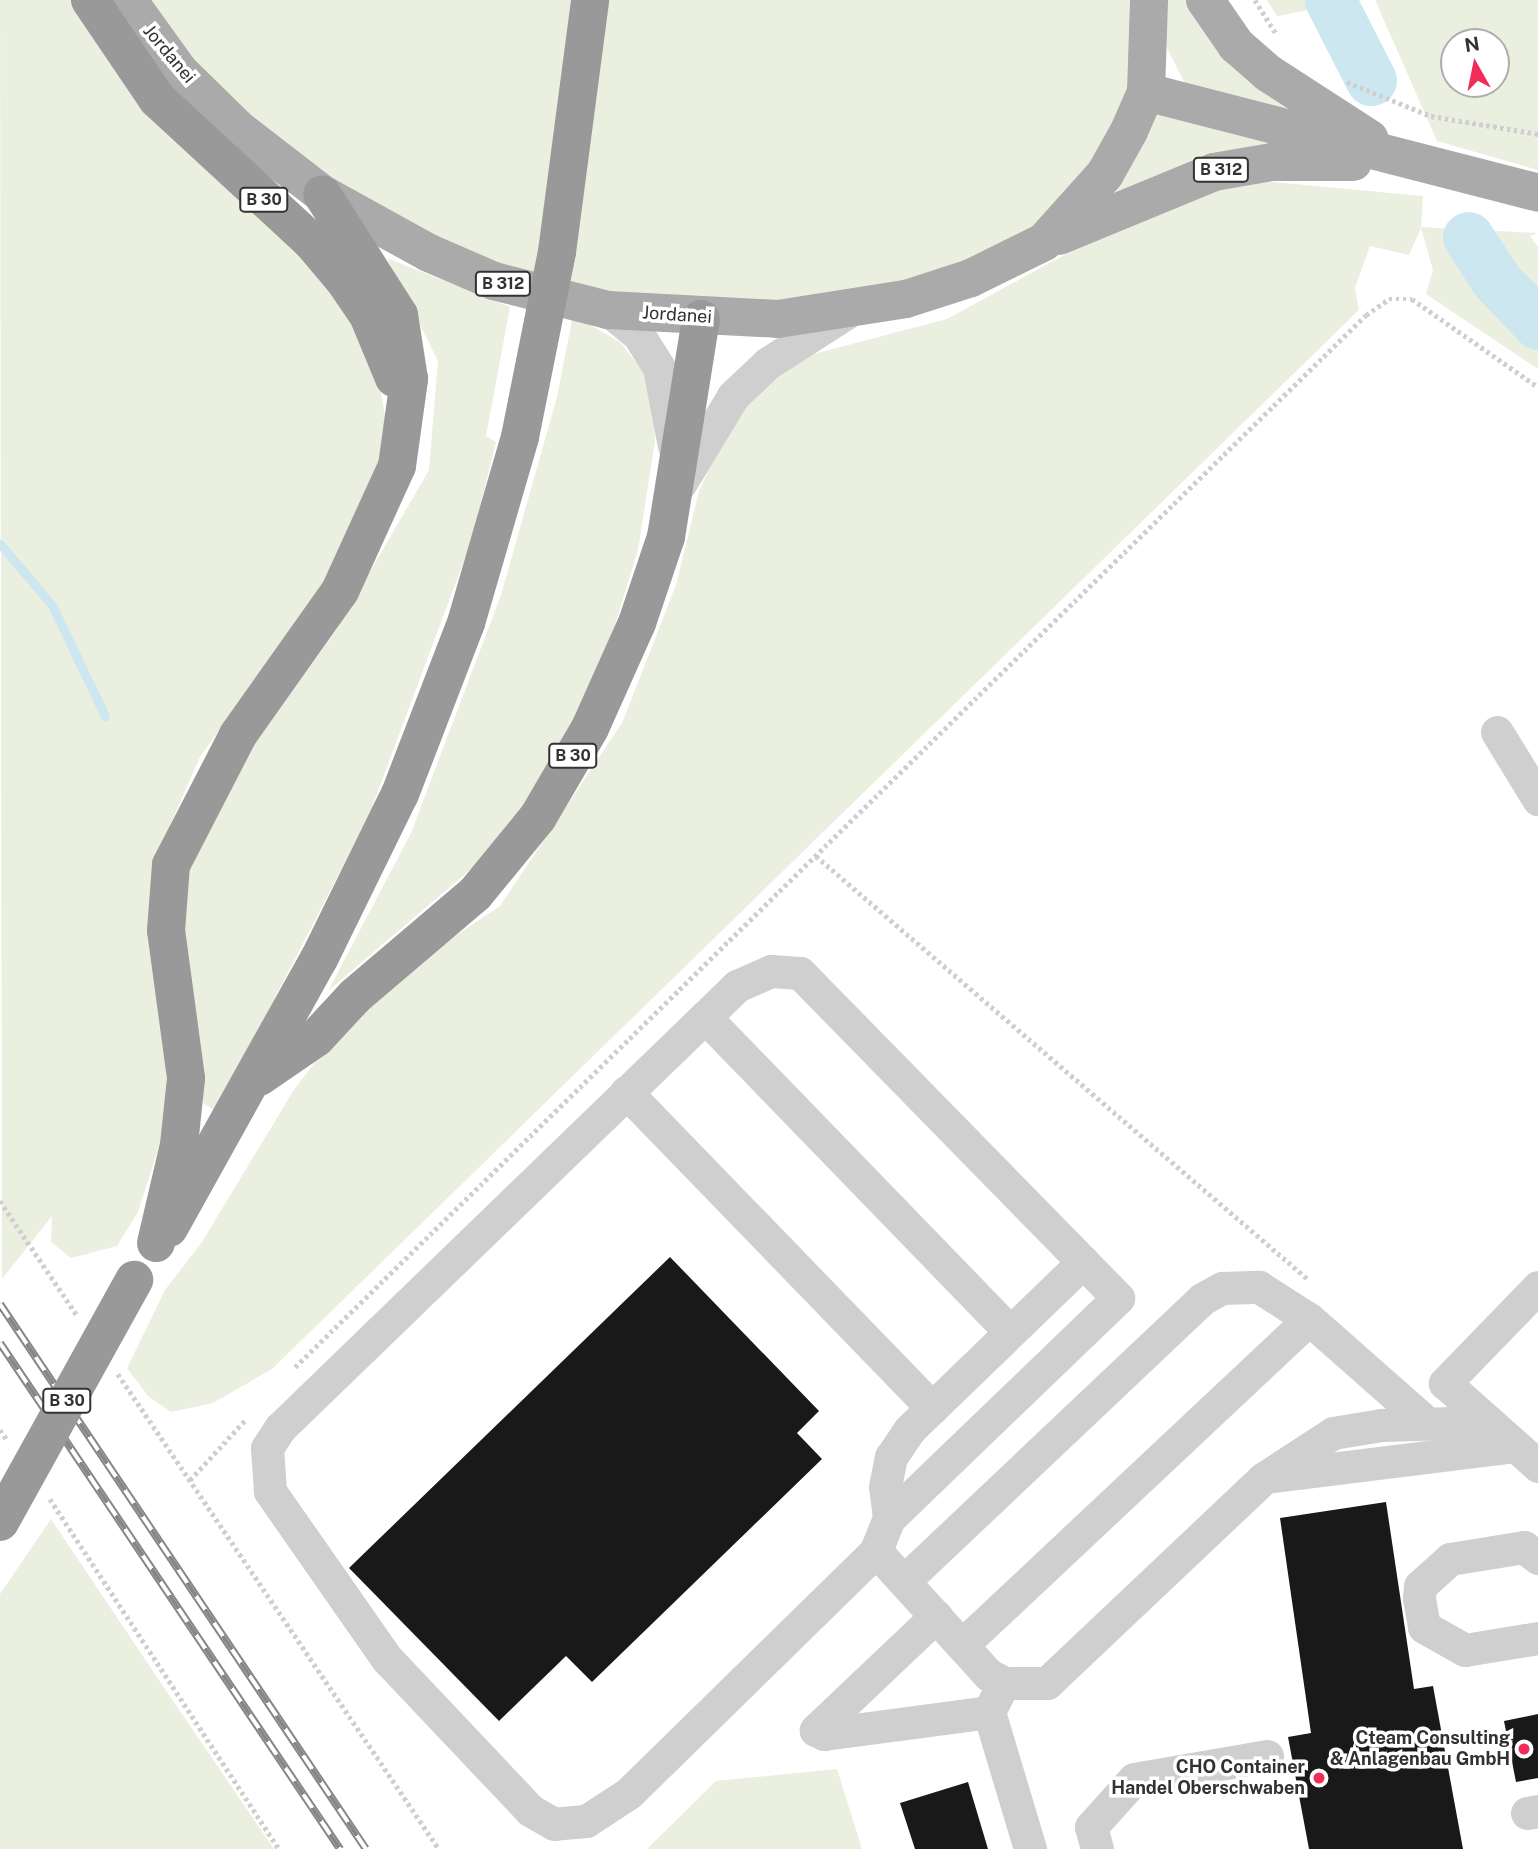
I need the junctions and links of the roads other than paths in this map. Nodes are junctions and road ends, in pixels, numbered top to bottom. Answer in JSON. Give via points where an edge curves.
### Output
{"nodes":[{"id":1,"x":90,"y":0,"type":"edge"},
{"id":2,"x":128,"y":0,"type":"edge"},
{"id":3,"x":590,"y":0,"type":"edge"},
{"id":4,"x":1149,"y":0,"type":"edge"},
{"id":5,"x":1205,"y":0,"type":"edge"},
{"id":6,"x":1146,"y":92,"type":"junction"},
{"id":7,"x":1411,"y":163,"type":"junction"},
{"id":8,"x":1538,"y":193,"type":"edge"},
{"id":9,"x":322,"y":194,"type":"junction"},
{"id":10,"x":1044,"y":242,"type":"junction"},
{"id":11,"x":608,"y":310,"type":"junction"},
{"id":12,"x":846,"y":313,"type":"junction"},
{"id":13,"x":701,"y":319,"type":"junction"},
{"id":14,"x":404,"y":421,"type":"junction"},
{"id":15,"x":676,"y":493,"type":"junction"},
{"id":16,"x":1497,"y":732,"type":"dead end"},
{"id":17,"x":1538,"y":799,"type":"edge"},
{"id":18,"x":705,"y":1017,"type":"junction"},
{"id":19,"x":255,"y":1080,"type":"junction"},
{"id":20,"x":626,"y":1092,"type":"junction"},
{"id":21,"x":156,"y":1243,"type":"junction"},
{"id":22,"x":1083,"y":1262,"type":"junction"},
{"id":23,"x":1538,"y":1287,"type":"edge"},
{"id":24,"x":1315,"y":1305,"type":"junction"},
{"id":25,"x":1010,"y":1332,"type":"junction"},
{"id":26,"x":932,"y":1408,"type":"junction"},
{"id":27,"x":1480,"y":1414,"type":"junction"},
{"id":28,"x":1426,"y":1422,"type":"junction"},
{"id":29,"x":1526,"y":1456,"type":"edge"},
{"id":30,"x":1264,"y":1478,"type":"junction"},
{"id":31,"x":889,"y":1518,"type":"junction"},
{"id":32,"x":0,"y":1522,"type":"edge"},
{"id":33,"x":876,"y":1551,"type":"junction"},
{"id":34,"x":1538,"y":1558,"type":"edge"},
{"id":35,"x":904,"y":1581,"type":"junction"},
{"id":36,"x":936,"y":1616,"type":"junction"},
{"id":37,"x":1538,"y":1638,"type":"edge"},
{"id":38,"x":962,"y":1645,"type":"junction"},
{"id":39,"x":1005,"y":1682,"type":"junction"},
{"id":40,"x":989,"y":1712,"type":"junction"},
{"id":41,"x":1267,"y":1756,"type":"dead end"},
{"id":42,"x":1030,"y":1849,"type":"edge"},
{"id":43,"x":1097,"y":1849,"type":"edge"}],
"edges":[{"from":1,"to":14,"type":"highway","number":"B 30","via":[[157,99],[311,241],[344,280],[368,315]]},
{"from":2,"to":9,"type":"main road","name":"Jordanei","number":"B 312","via":[[179,71],[238,129]]},
{"from":3,"to":19,"type":"highway","number":"B 30","bridge":true,"via":[[557,252],[520,437],[466,623],[400,794]]},
{"from":4,"to":6,"type":"main road","name":"Jordanei","number":"B 312"},
{"from":5,"to":7,"type":"main road","via":[[1236,45],[1268,73]]},
{"from":6,"to":7,"type":"main road","number":"B 312"},
{"from":6,"to":10,"type":"main road","name":"Jordanei","number":"B 312","via":[[1105,174]]},
{"from":7,"to":8,"type":"main road","number":"B 312"},
{"from":7,"to":10,"type":"main road","number":"B 312","via":[[1272,162],[1214,172]]},
{"from":9,"to":11,"type":"main road","name":"Jordanei","number":"B 312","via":[[494,281]]},
{"from":9,"to":14,"type":"highway","number":"B 30","via":[[398,315],[409,379]]},
{"from":10,"to":12,"type":"main road","name":"Jordanei","number":"B 312","via":[[942,289]]},
{"from":11,"to":13,"type":"main road","name":"Jordanei","number":"B 312"},
{"from":11,"to":15,"type":"street","via":[[638,334],[659,368],[672,415]]},
{"from":12,"to":13,"type":"main road","name":"Jordanei","number":"B 312"},
{"from":12,"to":15,"type":"street","via":[[768,363],[733,396]]},
{"from":13,"to":15,"type":"highway","number":"B 30"},
{"from":14,"to":21,"type":"highway","number":"B 30","via":[[397,466],[366,544],[298,656],[238,735],[171,865],[166,931],[186,1078],[179,1145]]},
{"from":15,"to":19,"type":"highway","number":"B 30","via":[[638,623],[590,728],[538,817],[475,894],[316,1038]]},
{"from":16,"to":17,"type":"street"},
{"from":18,"to":20,"type":"street"},
{"from":18,"to":22,"type":"street","via":[[756,976],[800,973]]},
{"from":18,"to":25,"type":"street"},
{"from":19,"to":21,"type":"highway","number":"B 30","via":[[183,1213]]},
{"from":20,"to":26,"type":"street"},
{"from":20,"to":33,"type":"street","via":[[280,1428],[268,1448],[270,1491],[387,1659],[530,1810],[554,1824],[586,1821],[629,1793]]},
{"from":21,"to":32,"type":"highway","number":"B 30","bridge":true},
{"from":22,"to":25,"type":"street"},
{"from":22,"to":31,"type":"street","via":[[1118,1298]]},
{"from":23,"to":27,"type":"street","via":[[1445,1383]]},
{"from":24,"to":28,"type":"street"},
{"from":24,"to":35,"type":"street","via":[[1238,1284],[1202,1299]]},
{"from":24,"to":38,"type":"street"},
{"from":25,"to":26,"type":"street"},
{"from":26,"to":31,"type":"street","via":[[891,1457],[885,1487]]},
{"from":27,"to":28,"type":"street"},
{"from":27,"to":29,"type":"street"},
{"from":28,"to":30,"type":"street","via":[[1333,1433]]},
{"from":29,"to":30,"type":"street"},
{"from":30,"to":39,"type":"street","via":[[1047,1683]]},
{"from":31,"to":33,"type":"street"},
{"from":33,"to":35,"type":"street"},
{"from":34,"to":37,"type":"street","via":[[1524,1547],[1450,1559],[1420,1586],[1419,1598],[1424,1627],[1465,1650]]},
{"from":35,"to":36,"type":"street"},
{"from":36,"to":38,"type":"street"},
{"from":36,"to":40,"type":"street","via":[[816,1730],[824,1734]]},
{"from":38,"to":39,"type":"street","via":[[989,1675]]},
{"from":39,"to":40,"type":"street"},
{"from":40,"to":42,"type":"street"},
{"from":41,"to":43,"type":"street","via":[[1134,1779],[1091,1827]]}]}
